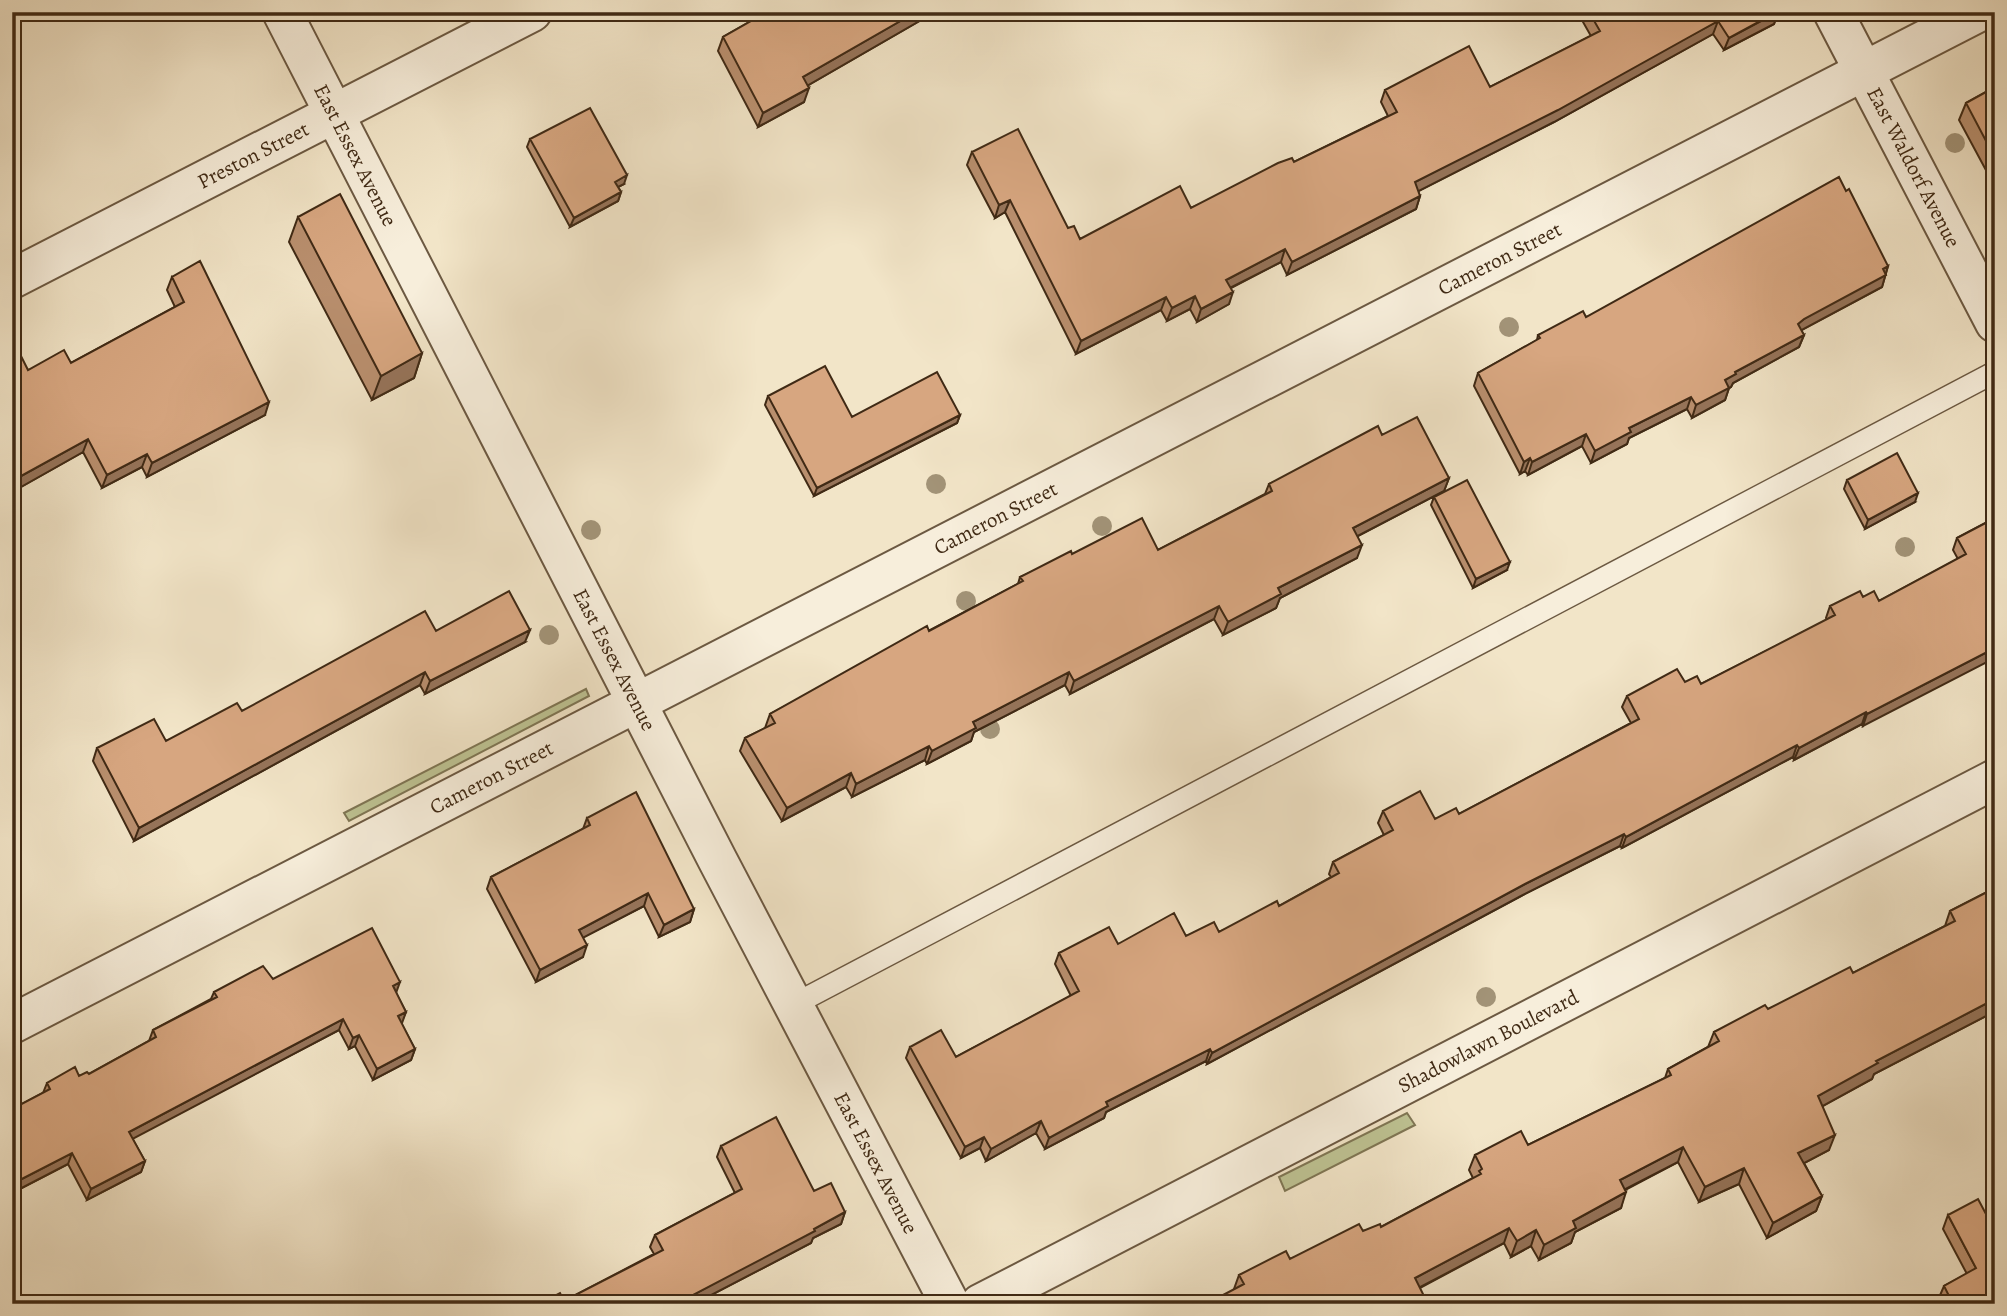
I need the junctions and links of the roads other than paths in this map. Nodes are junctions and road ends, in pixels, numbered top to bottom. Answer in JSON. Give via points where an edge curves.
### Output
{"nodes":[{"id":1,"x":282,"y":12,"type":"edge"},
{"id":2,"x":532,"y":12,"type":"edge"},
{"id":3,"x":1833,"y":12,"type":"edge"},
{"id":4,"x":1979,"y":12,"type":"edge"},
{"id":5,"x":1864,"y":71,"type":"junction"},
{"id":6,"x":333,"y":113,"type":"junction"},
{"id":7,"x":12,"y":279,"type":"edge"},
{"id":8,"x":1995,"y":323,"type":"edge"},
{"id":9,"x":1995,"y":372,"type":"edge"},
{"id":10,"x":636,"y":701,"type":"junction"},
{"id":11,"x":1995,"y":779,"type":"edge"},
{"id":12,"x":793,"y":1004,"type":"junction"},
{"id":13,"x":12,"y":1024,"type":"edge"},
{"id":14,"x":950,"y":1304,"type":"edge"},
{"id":15,"x":980,"y":1304,"type":"edge"}],
"edges":[{"from":1,"to":6,"type":"street","name":"East Essex Avenue"},
{"from":2,"to":6,"type":"street","name":"Preston Street"},
{"from":3,"to":5,"type":"street","name":"East Waldorf Avenue"},
{"from":4,"to":5,"type":"street","name":"Cameron Street"},
{"from":5,"to":8,"type":"street","name":"East Waldorf Avenue"},
{"from":5,"to":10,"type":"street","name":"Cameron Street"},
{"from":6,"to":7,"type":"street","name":"Preston Street"},
{"from":6,"to":10,"type":"street","name":"East Essex Avenue"},
{"from":9,"to":12,"type":"lane"},
{"from":10,"to":12,"type":"street","name":"East Essex Avenue"},
{"from":10,"to":13,"type":"street","name":"Cameron Street"},
{"from":11,"to":15,"type":"street","name":"Shadowlawn Boulevard"},
{"from":12,"to":14,"type":"street","name":"East Essex Avenue"}]}
